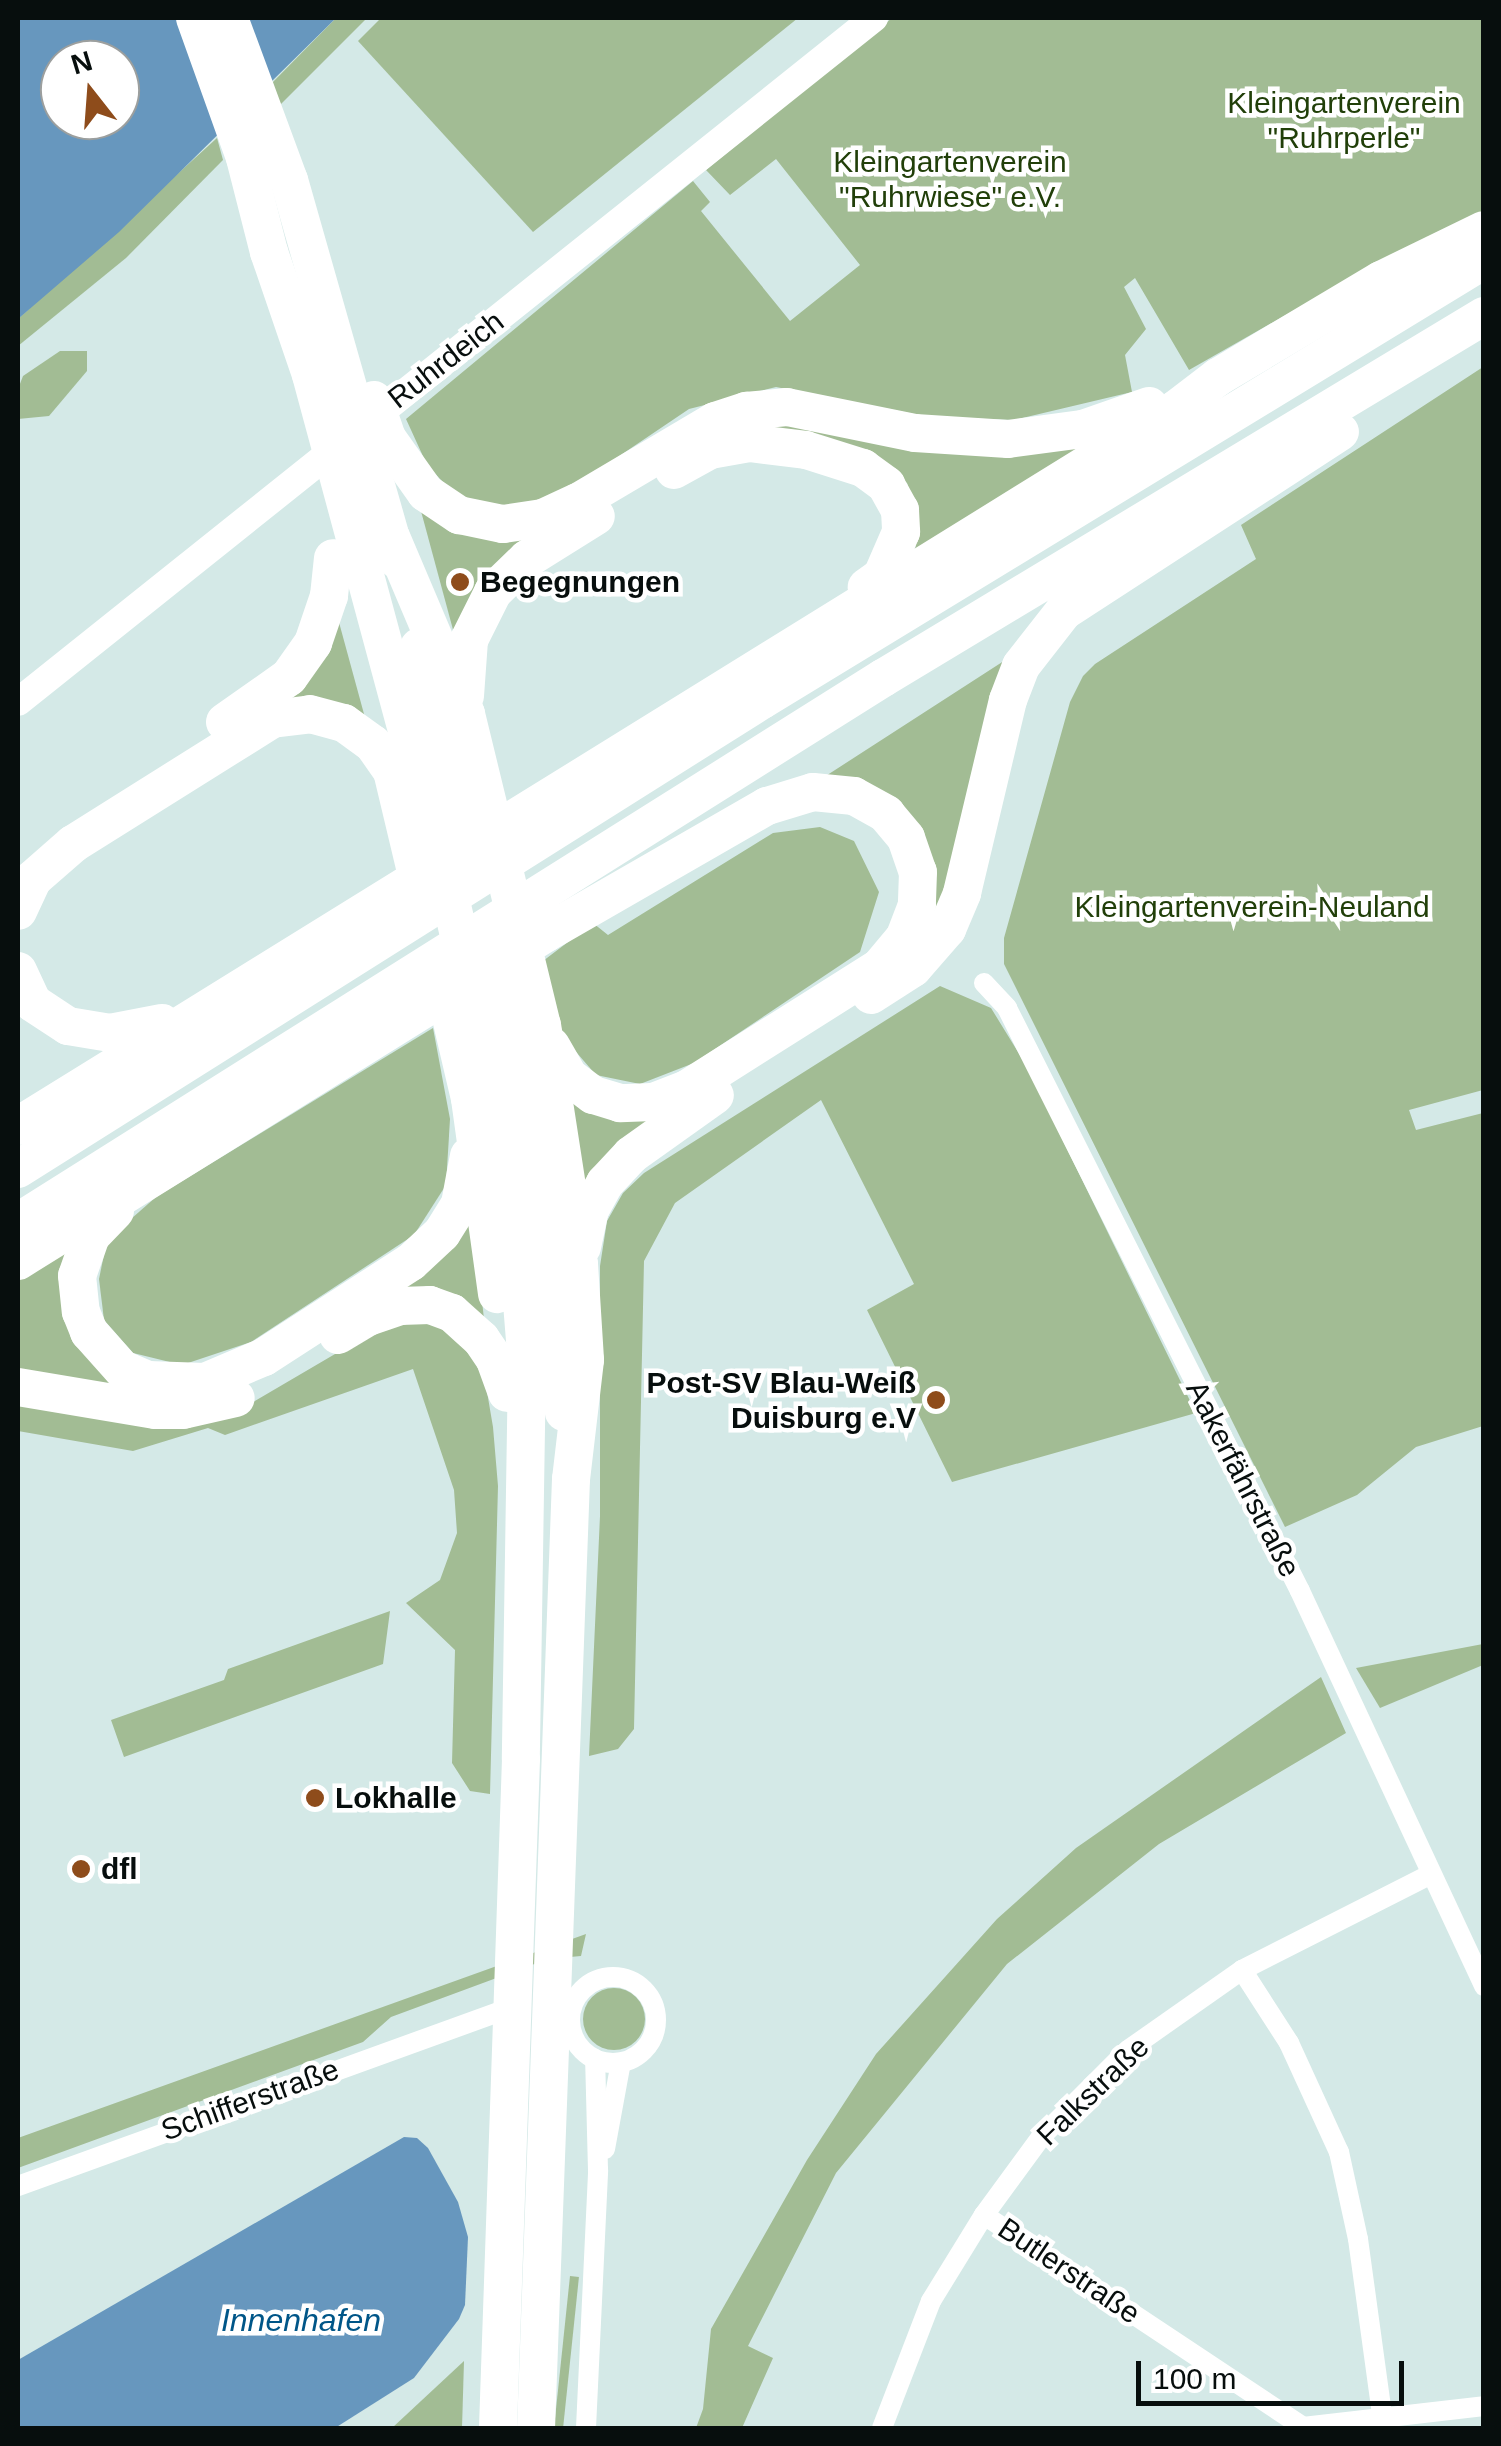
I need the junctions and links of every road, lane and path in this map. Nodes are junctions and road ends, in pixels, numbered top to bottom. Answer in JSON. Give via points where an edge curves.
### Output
{"nodes":[{"id":1,"x":195,"y":18,"type":"edge"},
{"id":2,"x":228,"y":18,"type":"edge"},
{"id":3,"x":874,"y":18,"type":"edge"},
{"id":4,"x":1484,"y":230,"type":"edge"},
{"id":5,"x":1484,"y":260,"type":"edge"},
{"id":6,"x":1470,"y":324,"type":"edge"},
{"id":7,"x":1218,"y":376,"type":"junction"},
{"id":8,"x":352,"y":465,"type":"junction"},
{"id":9,"x":391,"y":537,"type":"junction"},
{"id":10,"x":333,"y":558,"type":"junction"},
{"id":11,"x":784,"y":648,"type":"junction"},
{"id":12,"x":883,"y":678,"type":"junction"},
{"id":13,"x":18,"y":702,"type":"edge"},
{"id":14,"x":466,"y":714,"type":"junction"},
{"id":15,"x":392,"y":771,"type":"junction"},
{"id":16,"x":450,"y":829,"type":"junction"},
{"id":17,"x":18,"y":860,"type":"edge"},
{"id":18,"x":18,"y":911,"type":"edge"},
{"id":19,"x":18,"y":971,"type":"edge"},
{"id":20,"x":491,"y":981,"type":"junction"},
{"id":21,"x":984,"y":982,"type":"dead end"},
{"id":22,"x":198,"y":1012,"type":"junction"},
{"id":23,"x":542,"y":1025,"type":"junction"},
{"id":24,"x":470,"y":1099,"type":"junction"},
{"id":25,"x":18,"y":1126,"type":"edge"},
{"id":26,"x":18,"y":1169,"type":"edge"},
{"id":27,"x":146,"y":1184,"type":"junction"},
{"id":28,"x":18,"y":1222,"type":"edge"},
{"id":29,"x":18,"y":1261,"type":"edge"},
{"id":30,"x":579,"y":1264,"type":"junction"},
{"id":31,"x":18,"y":1387,"type":"edge"},
{"id":32,"x":507,"y":1393,"type":"junction"},
{"id":33,"x":571,"y":1480,"type":"junction"},
{"id":34,"x":523,"y":1515,"type":"junction"},
{"id":35,"x":1429,"y":1875,"type":"junction"},
{"id":36,"x":1242,"y":1970,"type":"junction"},
{"id":37,"x":1484,"y":1986,"type":"edge"},
{"id":38,"x":579,"y":1993,"type":"junction"},
{"id":39,"x":483,"y":2017,"type":"junction"},
{"id":40,"x":569,"y":2020,"type":"junction"},
{"id":41,"x":595,"y":2059,"type":"junction"},
{"id":42,"x":621,"y":2062,"type":"junction"},
{"id":43,"x":598,"y":2170,"type":"junction"},
{"id":44,"x":18,"y":2186,"type":"edge"},
{"id":45,"x":984,"y":2215,"type":"junction"},
{"id":46,"x":1484,"y":2406,"type":"edge"},
{"id":47,"x":1383,"y":2423,"type":"edge"},
{"id":48,"x":498,"y":2428,"type":"edge"},
{"id":49,"x":536,"y":2428,"type":"edge"},
{"id":50,"x":586,"y":2428,"type":"edge"},
{"id":51,"x":882,"y":2428,"type":"edge"},
{"id":52,"x":1303,"y":2428,"type":"edge"}],
"edges":[{"from":1,"to":8,"type":"highway","via":[[245,158],[268,252],[284,367]]},
{"from":2,"to":8,"type":"highway","via":[[322,290]]},
{"from":3,"to":13,"type":"main road","name":"Ruhrdeich"},
{"from":4,"to":7,"type":"highway","via":[[1381,280]]},
{"from":5,"to":26,"type":"highway","via":[[762,700]]},
{"from":6,"to":12,"type":"highway"},
{"from":6,"to":30,"type":"highway","via":[[1436,369],[1064,610],[1021,666],[1008,700],[962,893],[947,929],[913,968],[631,1155],[590,1210]]},
{"from":7,"to":8,"type":"highway","via":[[1113,420],[1008,439],[914,433],[787,407],[746,412],[715,421],[578,502],[543,518],[503,524],[441,505],[409,474]]},
{"from":7,"to":11,"type":"highway","via":[[1176,409]]},
{"from":8,"to":9,"type":"highway"},
{"from":8,"to":10,"type":"highway"},
{"from":8,"to":16,"type":"highway"},
{"from":9,"to":14,"type":"highway"},
{"from":9,"to":16,"type":"highway"},
{"from":10,"to":15,"type":"highway"},
{"from":10,"to":17,"type":"highway","via":[[321,626],[288,677]]},
{"from":11,"to":14,"type":"highway","via":[[882,576],[901,532],[900,510],[886,485],[830,457],[772,443],[710,450],[553,542],[493,592],[469,640]]},
{"from":11,"to":22,"type":"highway"},
{"from":12,"to":20,"type":"highway","via":[[730,786]]},
{"from":12,"to":28,"type":"highway"},
{"from":14,"to":16,"type":"highway"},
{"from":15,"to":16,"type":"highway"},
{"from":15,"to":18,"type":"highway","via":[[373,744],[344,723],[310,714],[272,719],[73,844],[33,879]]},
{"from":16,"to":20,"type":"highway"},
{"from":16,"to":20,"type":"highway"},
{"from":19,"to":22,"type":"highway","via":[[34,1002],[83,1030],[144,1029]]},
{"from":20,"to":23,"type":"highway"},
{"from":20,"to":23,"type":"highway","via":[[766,806],[812,792],[854,796],[886,814],[906,838],[918,872],[917,905],[905,937],[880,967],[687,1090],[652,1102],[592,1095],[570,1078]]},
{"from":20,"to":24,"type":"highway"},
{"from":20,"to":27,"type":"highway"},
{"from":20,"to":33,"type":"highway","via":[[544,1213]]},
{"from":20,"to":34,"type":"highway","via":[[527,1364]]},
{"from":21,"to":35,"type":"street","name":"Aakerfährstraße","via":[[1007,1008],[1300,1591]]},
{"from":22,"to":25,"type":"highway"},
{"from":23,"to":30,"type":"highway"},
{"from":24,"to":27,"type":"highway","via":[[469,1166],[460,1204],[442,1232],[411,1262],[264,1357],[205,1382],[148,1380],[122,1369],[80,1312],[77,1276],[92,1236]]},
{"from":24,"to":32,"type":"highway"},
{"from":27,"to":29,"type":"highway"},
{"from":30,"to":33,"type":"highway","via":[[585,1360]]},
{"from":31,"to":32,"type":"highway","via":[[155,1410],[213,1404],[265,1382],[368,1317],[400,1306],[430,1306],[468,1324],[495,1360]]},
{"from":32,"to":34,"type":"highway"},
{"from":33,"to":49,"type":"highway"},
{"from":34,"to":48,"type":"highway"},
{"from":35,"to":36,"type":"street","name":"Falkstraße"},
{"from":35,"to":37,"type":"street","name":"Aakerfährstraße"},
{"from":36,"to":45,"type":"street","name":"Falkstraße","via":[[1128,2050],[1041,2137]]},
{"from":36,"to":47,"type":"street","via":[[1290,2043],[1339,2152]]},
{"from":38,"to":39,"type":"street","name":"Schifferstraße"},
{"from":38,"to":40,"type":"street"},
{"from":38,"to":42,"type":"street","name":"Schifferstraße","via":[[615,1976],[644,1990],[653,2004],[652,2036]]},
{"from":39,"to":40,"type":"street","name":"Schifferstraße","via":[[538,2011]]},
{"from":39,"to":44,"type":"street","name":"Schifferstraße"},
{"from":40,"to":41,"type":"street","via":[[580,2048]]},
{"from":41,"to":42,"type":"street"},
{"from":41,"to":43,"type":"street"},
{"from":42,"to":43,"type":"street"},
{"from":43,"to":50,"type":"street"},
{"from":45,"to":51,"type":"street","name":"Falkstraße","via":[[931,2301]]},
{"from":45,"to":52,"type":"street","name":"Butlerstraße"},
{"from":46,"to":47,"type":"street","name":"Butlerstraße"},
{"from":47,"to":52,"type":"street","name":"Butlerstraße"}]}
